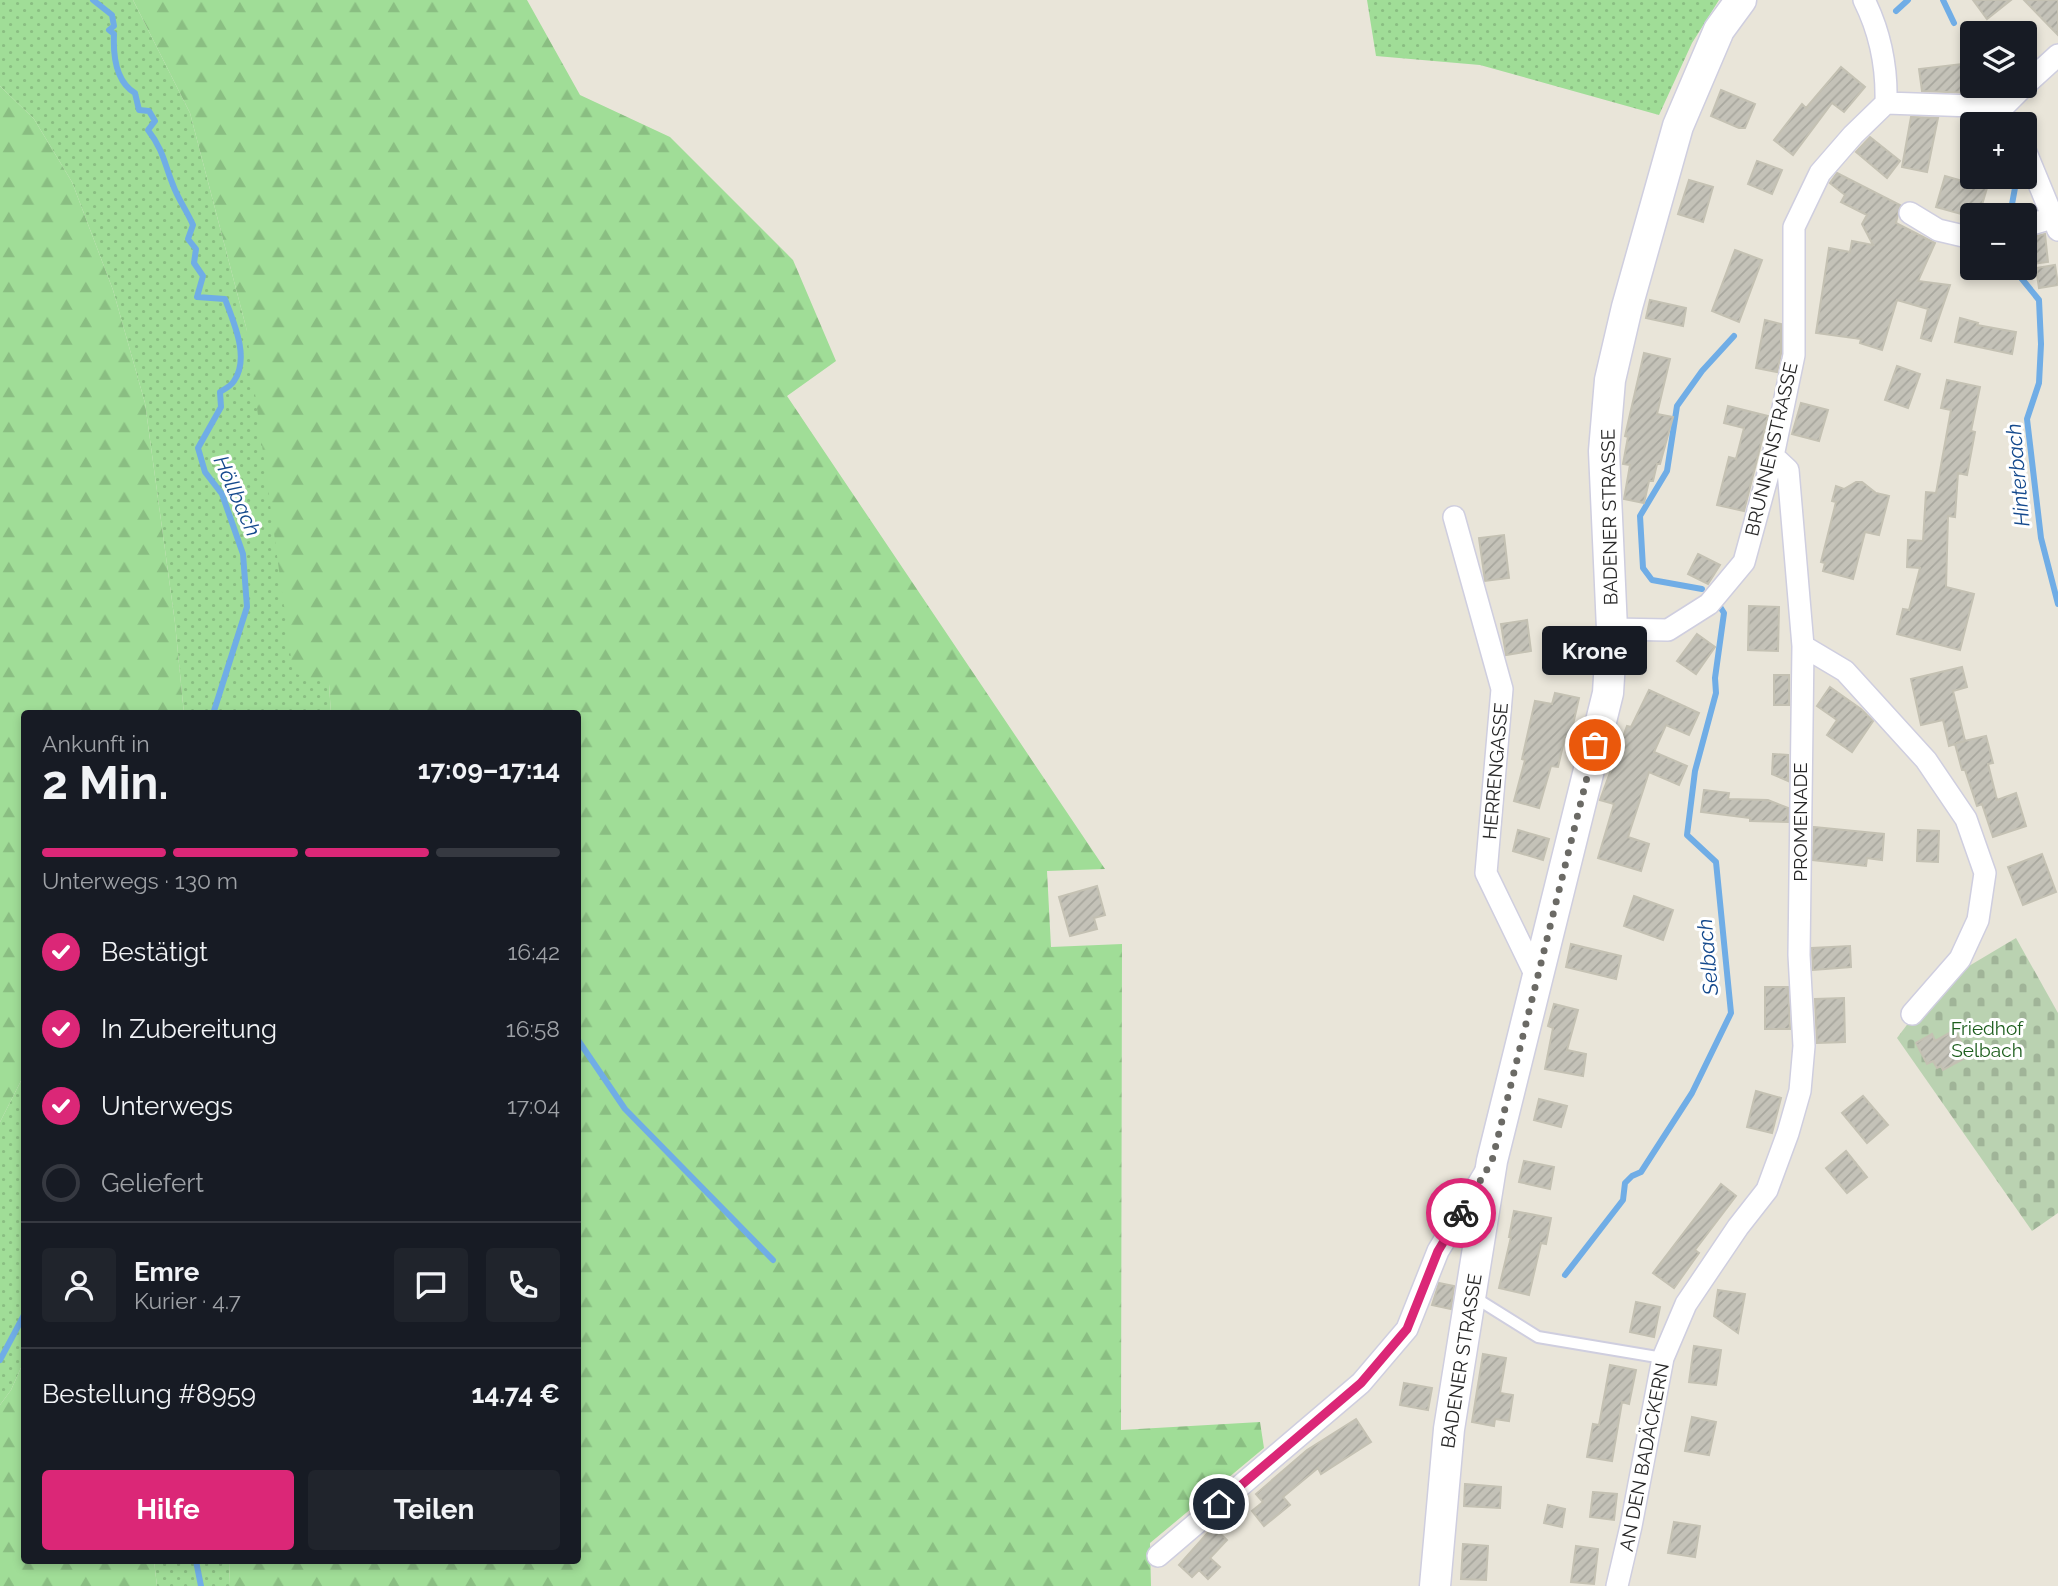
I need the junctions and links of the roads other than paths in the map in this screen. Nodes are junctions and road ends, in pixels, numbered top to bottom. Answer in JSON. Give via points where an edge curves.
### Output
{"nodes":[{"id":1,"x":1741,"y":0,"type":"edge"},
{"id":2,"x":1864,"y":0,"type":"edge"},
{"id":3,"x":2058,"y":55,"type":"edge"},
{"id":4,"x":2037,"y":74,"type":"edge"},
{"id":5,"x":1886,"y":103,"type":"junction"},
{"id":6,"x":1971,"y":112,"type":"edge"},
{"id":7,"x":2037,"y":180,"type":"edge"},
{"id":8,"x":1910,"y":213,"type":"dead end"},
{"id":9,"x":2055,"y":224,"type":"edge"},
{"id":10,"x":2037,"y":225,"type":"edge"},
{"id":11,"x":1960,"y":235,"type":"edge"},
{"id":12,"x":1773,"y":456,"type":"junction"},
{"id":13,"x":1454,"y":517,"type":"dead end"},
{"id":14,"x":1612,"y":629,"type":"junction"},
{"id":15,"x":1803,"y":646,"type":"junction"},
{"id":16,"x":1537,"y":978,"type":"junction"},
{"id":17,"x":1912,"y":1014,"type":"dead end"},
{"id":18,"x":1492,"y":1161,"type":"junction"},
{"id":19,"x":1767,"y":1190,"type":"joint"},
{"id":20,"x":1472,"y":1296,"type":"junction"},
{"id":21,"x":1663,"y":1358,"type":"junction"},
{"id":22,"x":1158,"y":1556,"type":"dead end"},
{"id":23,"x":1435,"y":1586,"type":"edge"},
{"id":24,"x":1617,"y":1586,"type":"edge"}],
"edges":[{"from":1,"to":14,"type":"main road","name":"BADENER STRASSE","via":[[1719,30],[1678,125],[1610,380],[1604,451]]},
{"from":2,"to":5,"type":"street","via":[[1887,73]]},
{"from":3,"to":4,"type":"street"},
{"from":5,"to":6,"type":"street"},
{"from":5,"to":12,"type":"street","name":"BRUNNENSTRASSE","via":[[1820,173],[1794,227],[1794,355]]},
{"from":7,"to":9,"type":"street"},
{"from":8,"to":11,"type":"street","via":[[1938,230]]},
{"from":9,"to":10,"type":"street"},
{"from":12,"to":14,"type":"street","name":"BRUNNENSTRASSE","via":[[1744,562],[1709,604],[1668,631]]},
{"from":12,"to":15,"type":"street","name":"PROMENADE","via":[[1787,470]]},
{"from":13,"to":16,"type":"street","name":"HERRENGASSE","via":[[1502,689],[1486,873]]},
{"from":14,"to":16,"type":"main road","name":"BADENER STRASSE","via":[[1608,693]]},
{"from":15,"to":17,"type":"street","via":[[1845,671],[1926,760],[1966,819],[1985,873],[1978,920],[1960,959]]},
{"from":15,"to":19,"type":"street","name":"PROMENADE","via":[[1799,955],[1804,1046],[1800,1091]]},
{"from":16,"to":18,"type":"main road","name":"BADENER STRASSE"},
{"from":18,"to":20,"type":"main road","name":"BADENER STRASSE"},
{"from":18,"to":22,"type":"street","via":[[1438,1251],[1407,1329],[1361,1383]]},
{"from":19,"to":21,"type":"street","name":"AN DEN BADÄCKERN","via":[[1686,1304]]},
{"from":20,"to":21,"type":"lane","via":[[1538,1337]]},
{"from":20,"to":23,"type":"main road","name":"BADENER STRASSE","via":[[1449,1429]]},
{"from":21,"to":24,"type":"street","name":"AN DEN BADÄCKERN"}]}
